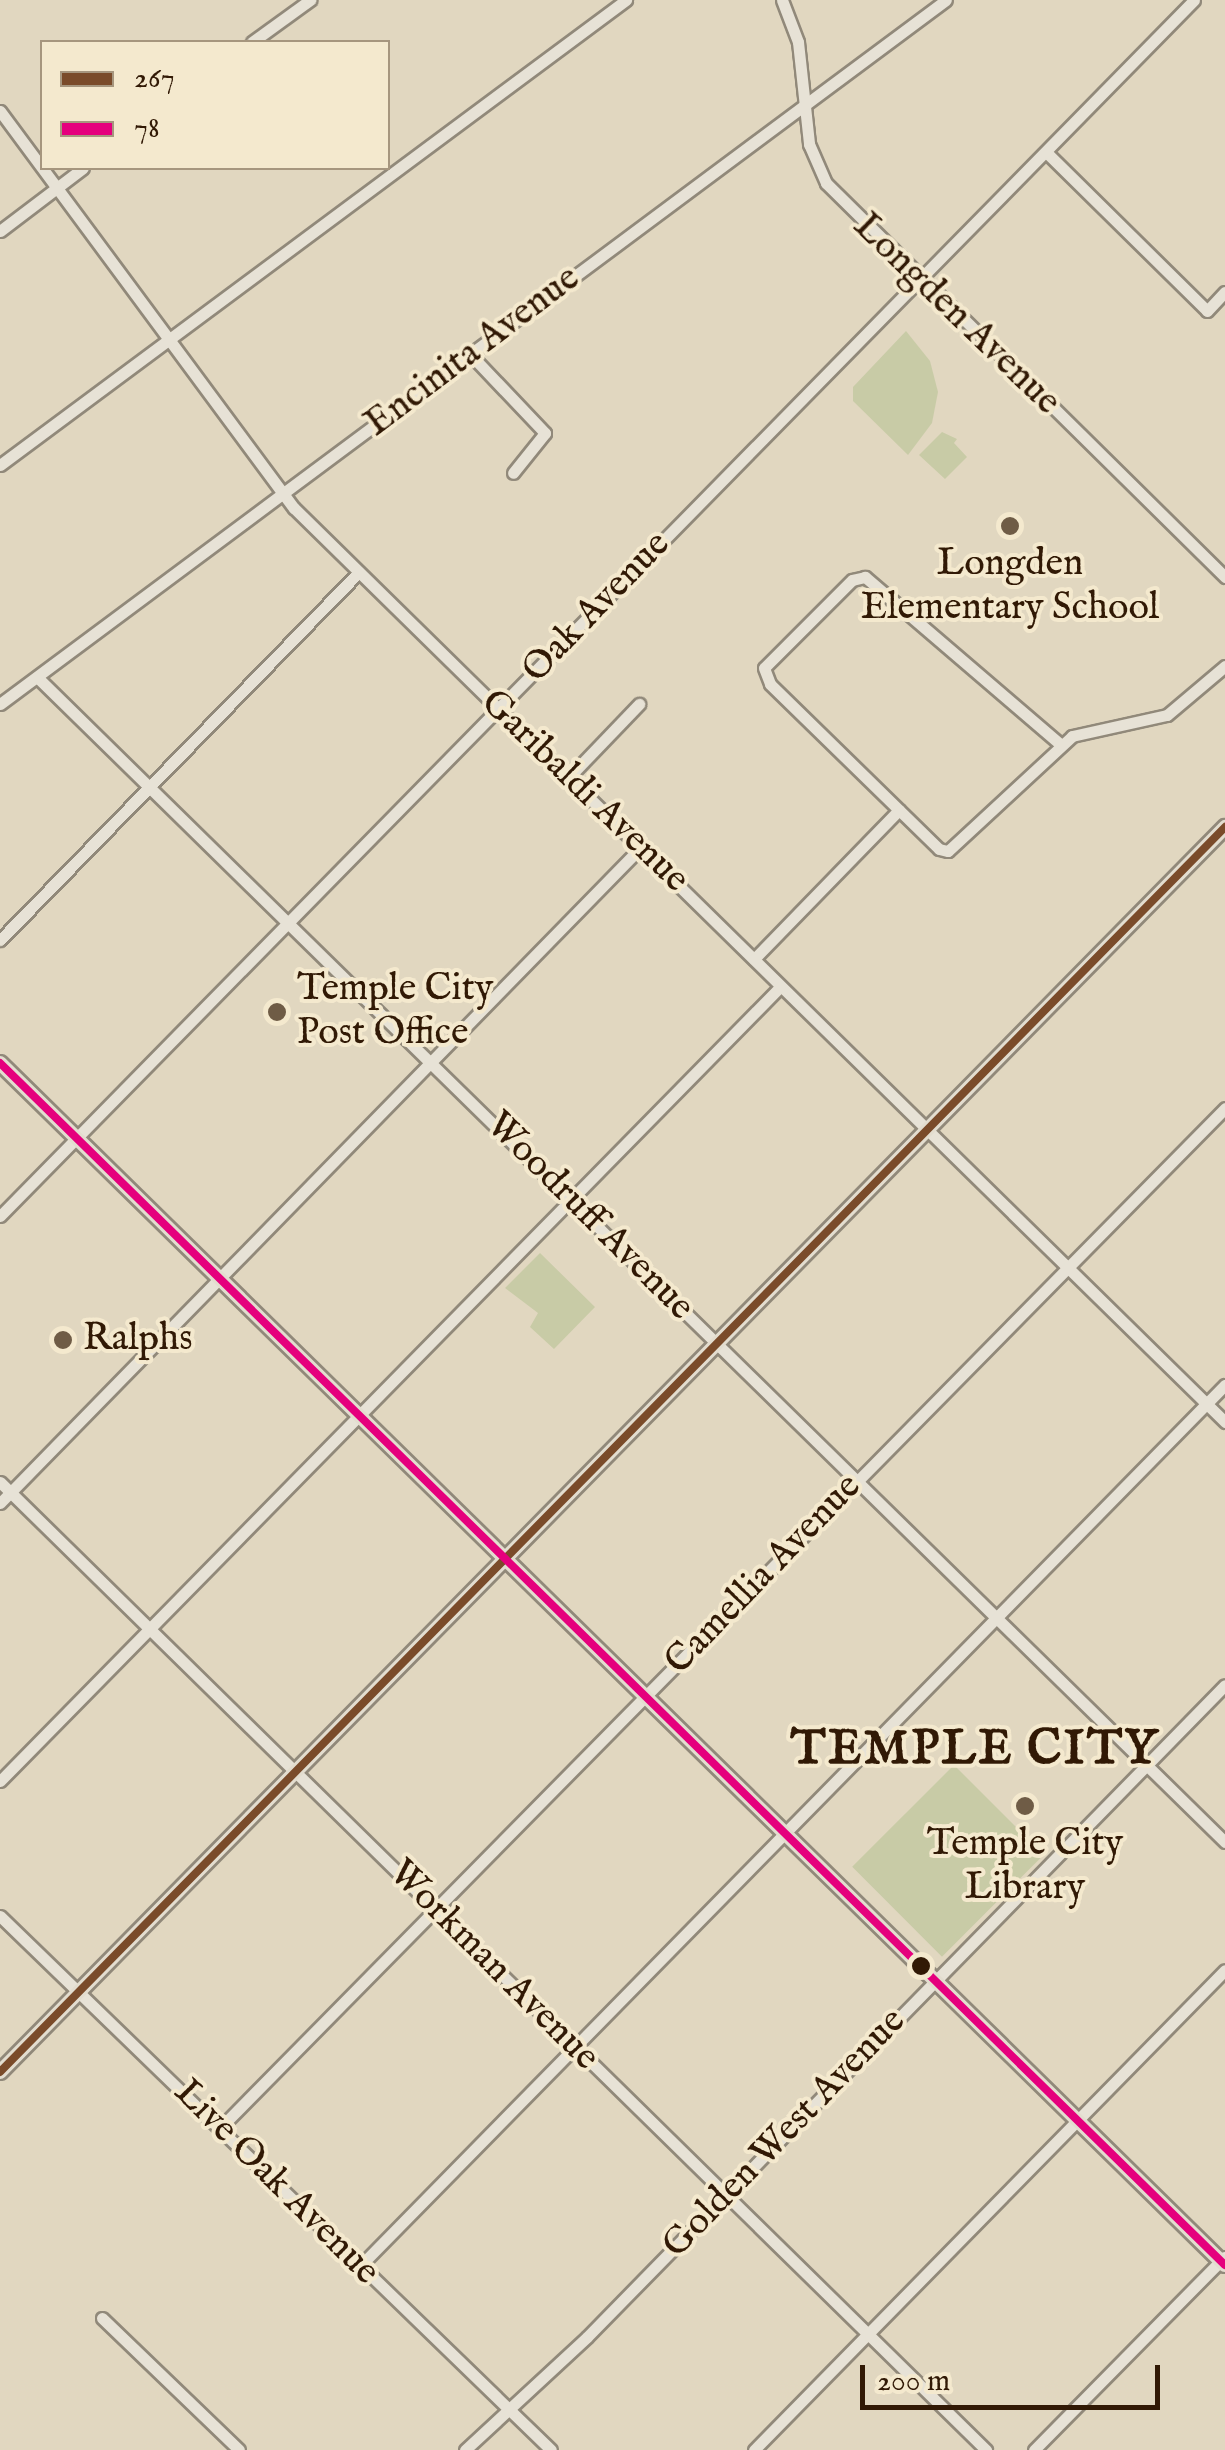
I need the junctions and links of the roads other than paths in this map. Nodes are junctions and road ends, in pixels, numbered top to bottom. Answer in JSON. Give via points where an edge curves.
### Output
{"nodes":[{"id":1,"x":310,"y":0,"type":"edge"},
{"id":2,"x":626,"y":0,"type":"edge"},
{"id":3,"x":782,"y":0,"type":"edge"},
{"id":4,"x":946,"y":0,"type":"edge"},
{"id":5,"x":1194,"y":0,"type":"edge"},
{"id":6,"x":255,"y":40,"type":"edge"},
{"id":7,"x":804,"y":107,"type":"junction"},
{"id":8,"x":0,"y":111,"type":"edge"},
{"id":9,"x":1046,"y":152,"type":"junction"},
{"id":10,"x":40,"y":165,"type":"edge"},
{"id":11,"x":44,"y":170,"type":"edge"},
{"id":12,"x":81,"y":170,"type":"edge"},
{"id":13,"x":57,"y":188,"type":"junction"},
{"id":14,"x":0,"y":231,"type":"edge"},
{"id":15,"x":920,"y":279,"type":"junction"},
{"id":16,"x":1225,"y":292,"type":"edge"},
{"id":17,"x":168,"y":340,"type":"junction"},
{"id":18,"x":470,"y":354,"type":"junction"},
{"id":19,"x":0,"y":466,"type":"edge"},
{"id":20,"x":513,"y":473,"type":"dead end"},
{"id":21,"x":283,"y":496,"type":"junction"},
{"id":22,"x":359,"y":572,"type":"junction"},
{"id":23,"x":1225,"y":578,"type":"edge"},
{"id":24,"x":1225,"y":666,"type":"edge"},
{"id":25,"x":37,"y":676,"type":"junction"},
{"id":26,"x":0,"y":704,"type":"edge"},
{"id":27,"x":639,"y":704,"type":"dead end"},
{"id":28,"x":498,"y":708,"type":"junction"},
{"id":29,"x":1060,"y":744,"type":"junction"},
{"id":30,"x":570,"y":776,"type":"junction"},
{"id":31,"x":148,"y":784,"type":"junction"},
{"id":32,"x":899,"y":810,"type":"junction"},
{"id":33,"x":1225,"y":826,"type":"edge"},
{"id":34,"x":640,"y":848,"type":"junction"},
{"id":35,"x":288,"y":922,"type":"junction"},
{"id":36,"x":0,"y":940,"type":"edge"},
{"id":37,"x":754,"y":959,"type":"junction"},
{"id":38,"x":780,"y":987,"type":"junction"},
{"id":39,"x":0,"y":1062,"type":"edge"},
{"id":40,"x":432,"y":1062,"type":"junction"},
{"id":41,"x":1225,"y":1108,"type":"edge"},
{"id":42,"x":926,"y":1128,"type":"junction"},
{"id":43,"x":78,"y":1136,"type":"junction"},
{"id":44,"x":572,"y":1199,"type":"junction"},
{"id":45,"x":0,"y":1216,"type":"edge"},
{"id":46,"x":1067,"y":1266,"type":"junction"},
{"id":47,"x":222,"y":1276,"type":"junction"},
{"id":48,"x":715,"y":1341,"type":"junction"},
{"id":49,"x":1225,"y":1385,"type":"edge"},
{"id":50,"x":1207,"y":1404,"type":"junction"},
{"id":51,"x":362,"y":1412,"type":"junction"},
{"id":52,"x":1225,"y":1422,"type":"edge"},
{"id":53,"x":856,"y":1481,"type":"junction"},
{"id":54,"x":0,"y":1482,"type":"edge"},
{"id":55,"x":10,"y":1492,"type":"junction"},
{"id":56,"x":0,"y":1503,"type":"edge"},
{"id":57,"x":504,"y":1554,"type":"junction"},
{"id":58,"x":997,"y":1617,"type":"junction"},
{"id":59,"x":149,"y":1628,"type":"junction"},
{"id":60,"x":1225,"y":1685,"type":"edge"},
{"id":61,"x":646,"y":1695,"type":"junction"},
{"id":62,"x":1146,"y":1764,"type":"junction"},
{"id":63,"x":292,"y":1770,"type":"junction"},
{"id":64,"x":0,"y":1781,"type":"edge"},
{"id":65,"x":786,"y":1833,"type":"junction"},
{"id":66,"x":1225,"y":1842,"type":"edge"},
{"id":67,"x":435,"y":1910,"type":"junction"},
{"id":68,"x":0,"y":1916,"type":"edge"},
{"id":69,"x":1225,"y":1970,"type":"edge"},
{"id":70,"x":935,"y":1979,"type":"junction"},
{"id":71,"x":77,"y":1991,"type":"junction"},
{"id":72,"x":575,"y":2047,"type":"junction"},
{"id":73,"x":0,"y":2072,"type":"edge"},
{"id":74,"x":1077,"y":2120,"type":"junction"},
{"id":75,"x":220,"y":2128,"type":"junction"},
{"id":76,"x":725,"y":2193,"type":"junction"},
{"id":77,"x":1223,"y":2261,"type":"edge"},
{"id":78,"x":360,"y":2266,"type":"junction"},
{"id":79,"x":102,"y":2318,"type":"dead end"},
{"id":80,"x":867,"y":2334,"type":"junction"},
{"id":81,"x":512,"y":2410,"type":"junction"},
{"id":82,"x":239,"y":2450,"type":"edge"},
{"id":83,"x":466,"y":2450,"type":"edge"},
{"id":84,"x":551,"y":2450,"type":"edge"},
{"id":85,"x":754,"y":2450,"type":"edge"},
{"id":86,"x":986,"y":2450,"type":"edge"},
{"id":87,"x":1034,"y":2450,"type":"edge"}],
"edges":[{"from":1,"to":6,"type":"street"},
{"from":2,"to":17,"type":"street"},
{"from":3,"to":7,"type":"street","name":"Longden Avenue","via":[[798,42]]},
{"from":4,"to":7,"type":"street","name":"Encinita Avenue"},
{"from":5,"to":9,"type":"street","name":"Oak Avenue"},
{"from":7,"to":15,"type":"street","name":"Longden Avenue","via":[[809,144],[826,183]]},
{"from":7,"to":18,"type":"street","name":"Encinita Avenue"},
{"from":8,"to":10,"type":"street","name":"Garibaldi Avenue"},
{"from":9,"to":15,"type":"street","name":"Oak Avenue"},
{"from":9,"to":16,"type":"street","via":[[1207,310]]},
{"from":11,"to":13,"type":"street","name":"Garibaldi Avenue"},
{"from":12,"to":13,"type":"street"},
{"from":13,"to":14,"type":"street"},
{"from":13,"to":17,"type":"street","name":"Garibaldi Avenue"},
{"from":15,"to":23,"type":"street","name":"Longden Avenue"},
{"from":15,"to":28,"type":"street","name":"Oak Avenue"},
{"from":17,"to":19,"type":"street"},
{"from":17,"to":21,"type":"street","name":"Garibaldi Avenue"},
{"from":18,"to":20,"type":"street","via":[[545,433]]},
{"from":18,"to":21,"type":"street","name":"Encinita Avenue"},
{"from":21,"to":22,"type":"street","name":"Garibaldi Avenue"},
{"from":21,"to":25,"type":"street","name":"Encinita Avenue"},
{"from":22,"to":28,"type":"street","name":"Garibaldi Avenue"},
{"from":22,"to":31,"type":"street"},
{"from":24,"to":29,"type":"street","via":[[1167,716],[1085,730]]},
{"from":25,"to":26,"type":"street","name":"Encinita Avenue"},
{"from":25,"to":31,"type":"street","name":"Woodruff Avenue"},
{"from":27,"to":30,"type":"street"},
{"from":28,"to":30,"type":"street","name":"Garibaldi Avenue"},
{"from":28,"to":35,"type":"street","name":"Oak Avenue"},
{"from":29,"to":32,"type":"street","via":[[948,851]]},
{"from":29,"to":32,"type":"street","via":[[865,577],[852,580],[764,672]]},
{"from":30,"to":34,"type":"street","name":"Garibaldi Avenue"},
{"from":31,"to":35,"type":"street","name":"Woodruff Avenue"},
{"from":31,"to":36,"type":"street"},
{"from":32,"to":37,"type":"street"},
{"from":33,"to":42,"type":"main road"},
{"from":34,"to":37,"type":"street","name":"Garibaldi Avenue"},
{"from":34,"to":40,"type":"street"},
{"from":35,"to":40,"type":"street","name":"Woodruff Avenue"},
{"from":35,"to":43,"type":"street","name":"Oak Avenue"},
{"from":37,"to":38,"type":"street","name":"Garibaldi Avenue"},
{"from":38,"to":42,"type":"street","name":"Garibaldi Avenue"},
{"from":38,"to":44,"type":"street"},
{"from":39,"to":43,"type":"main road"},
{"from":40,"to":44,"type":"street","name":"Woodruff Avenue"},
{"from":40,"to":47,"type":"street"},
{"from":41,"to":46,"type":"street","name":"Camellia Avenue"},
{"from":42,"to":46,"type":"street","name":"Garibaldi Avenue"},
{"from":42,"to":48,"type":"main road"},
{"from":43,"to":45,"type":"street","name":"Oak Avenue"},
{"from":43,"to":47,"type":"main road"},
{"from":44,"to":48,"type":"street","name":"Woodruff Avenue"},
{"from":44,"to":51,"type":"street"},
{"from":46,"to":50,"type":"street","name":"Garibaldi Avenue"},
{"from":46,"to":53,"type":"street","name":"Camellia Avenue"},
{"from":47,"to":51,"type":"main road"},
{"from":47,"to":55,"type":"street"},
{"from":48,"to":53,"type":"street","name":"Woodruff Avenue"},
{"from":48,"to":57,"type":"main road"},
{"from":49,"to":50,"type":"street"},
{"from":50,"to":52,"type":"street","name":"Garibaldi Avenue"},
{"from":50,"to":58,"type":"street"},
{"from":51,"to":57,"type":"main road"},
{"from":51,"to":59,"type":"street"},
{"from":53,"to":58,"type":"street","name":"Woodruff Avenue"},
{"from":53,"to":61,"type":"street","name":"Camellia Avenue"},
{"from":54,"to":55,"type":"street","name":"Workman Avenue"},
{"from":55,"to":56,"type":"street"},
{"from":55,"to":59,"type":"street","name":"Workman Avenue"},
{"from":57,"to":61,"type":"main road"},
{"from":57,"to":63,"type":"main road"},
{"from":58,"to":62,"type":"street","name":"Woodruff Avenue"},
{"from":58,"to":65,"type":"street"},
{"from":59,"to":63,"type":"street","name":"Workman Avenue"},
{"from":59,"to":64,"type":"street"},
{"from":60,"to":62,"type":"street","name":"Golden West Avenue"},
{"from":61,"to":65,"type":"main road"},
{"from":61,"to":67,"type":"street","name":"Camellia Avenue"},
{"from":62,"to":66,"type":"street","name":"Woodruff Avenue"},
{"from":62,"to":70,"type":"street","name":"Golden West Avenue"},
{"from":63,"to":67,"type":"street","name":"Workman Avenue"},
{"from":63,"to":71,"type":"main road"},
{"from":65,"to":70,"type":"main road"},
{"from":65,"to":72,"type":"street"},
{"from":67,"to":72,"type":"street","name":"Workman Avenue"},
{"from":67,"to":75,"type":"street","name":"Camellia Avenue"},
{"from":68,"to":71,"type":"street","name":"Live Oak Avenue"},
{"from":69,"to":74,"type":"street"},
{"from":70,"to":74,"type":"main road"},
{"from":70,"to":76,"type":"street","name":"Golden West Avenue"},
{"from":71,"to":73,"type":"main road"},
{"from":71,"to":75,"type":"street","name":"Live Oak Avenue"},
{"from":72,"to":76,"type":"street","name":"Workman Avenue"},
{"from":72,"to":78,"type":"street"},
{"from":74,"to":77,"type":"main road"},
{"from":74,"to":80,"type":"street"},
{"from":75,"to":78,"type":"street","name":"Live Oak Avenue"},
{"from":76,"to":80,"type":"street","name":"Workman Avenue"},
{"from":76,"to":81,"type":"street","name":"Golden West Avenue"},
{"from":77,"to":87,"type":"street"},
{"from":78,"to":81,"type":"street","name":"Live Oak Avenue"},
{"from":79,"to":82,"type":"street"},
{"from":80,"to":85,"type":"street"},
{"from":80,"to":86,"type":"street","name":"Workman Avenue"},
{"from":81,"to":83,"type":"street","name":"Golden West Avenue"},
{"from":81,"to":84,"type":"street","name":"Live Oak Avenue"}]}
